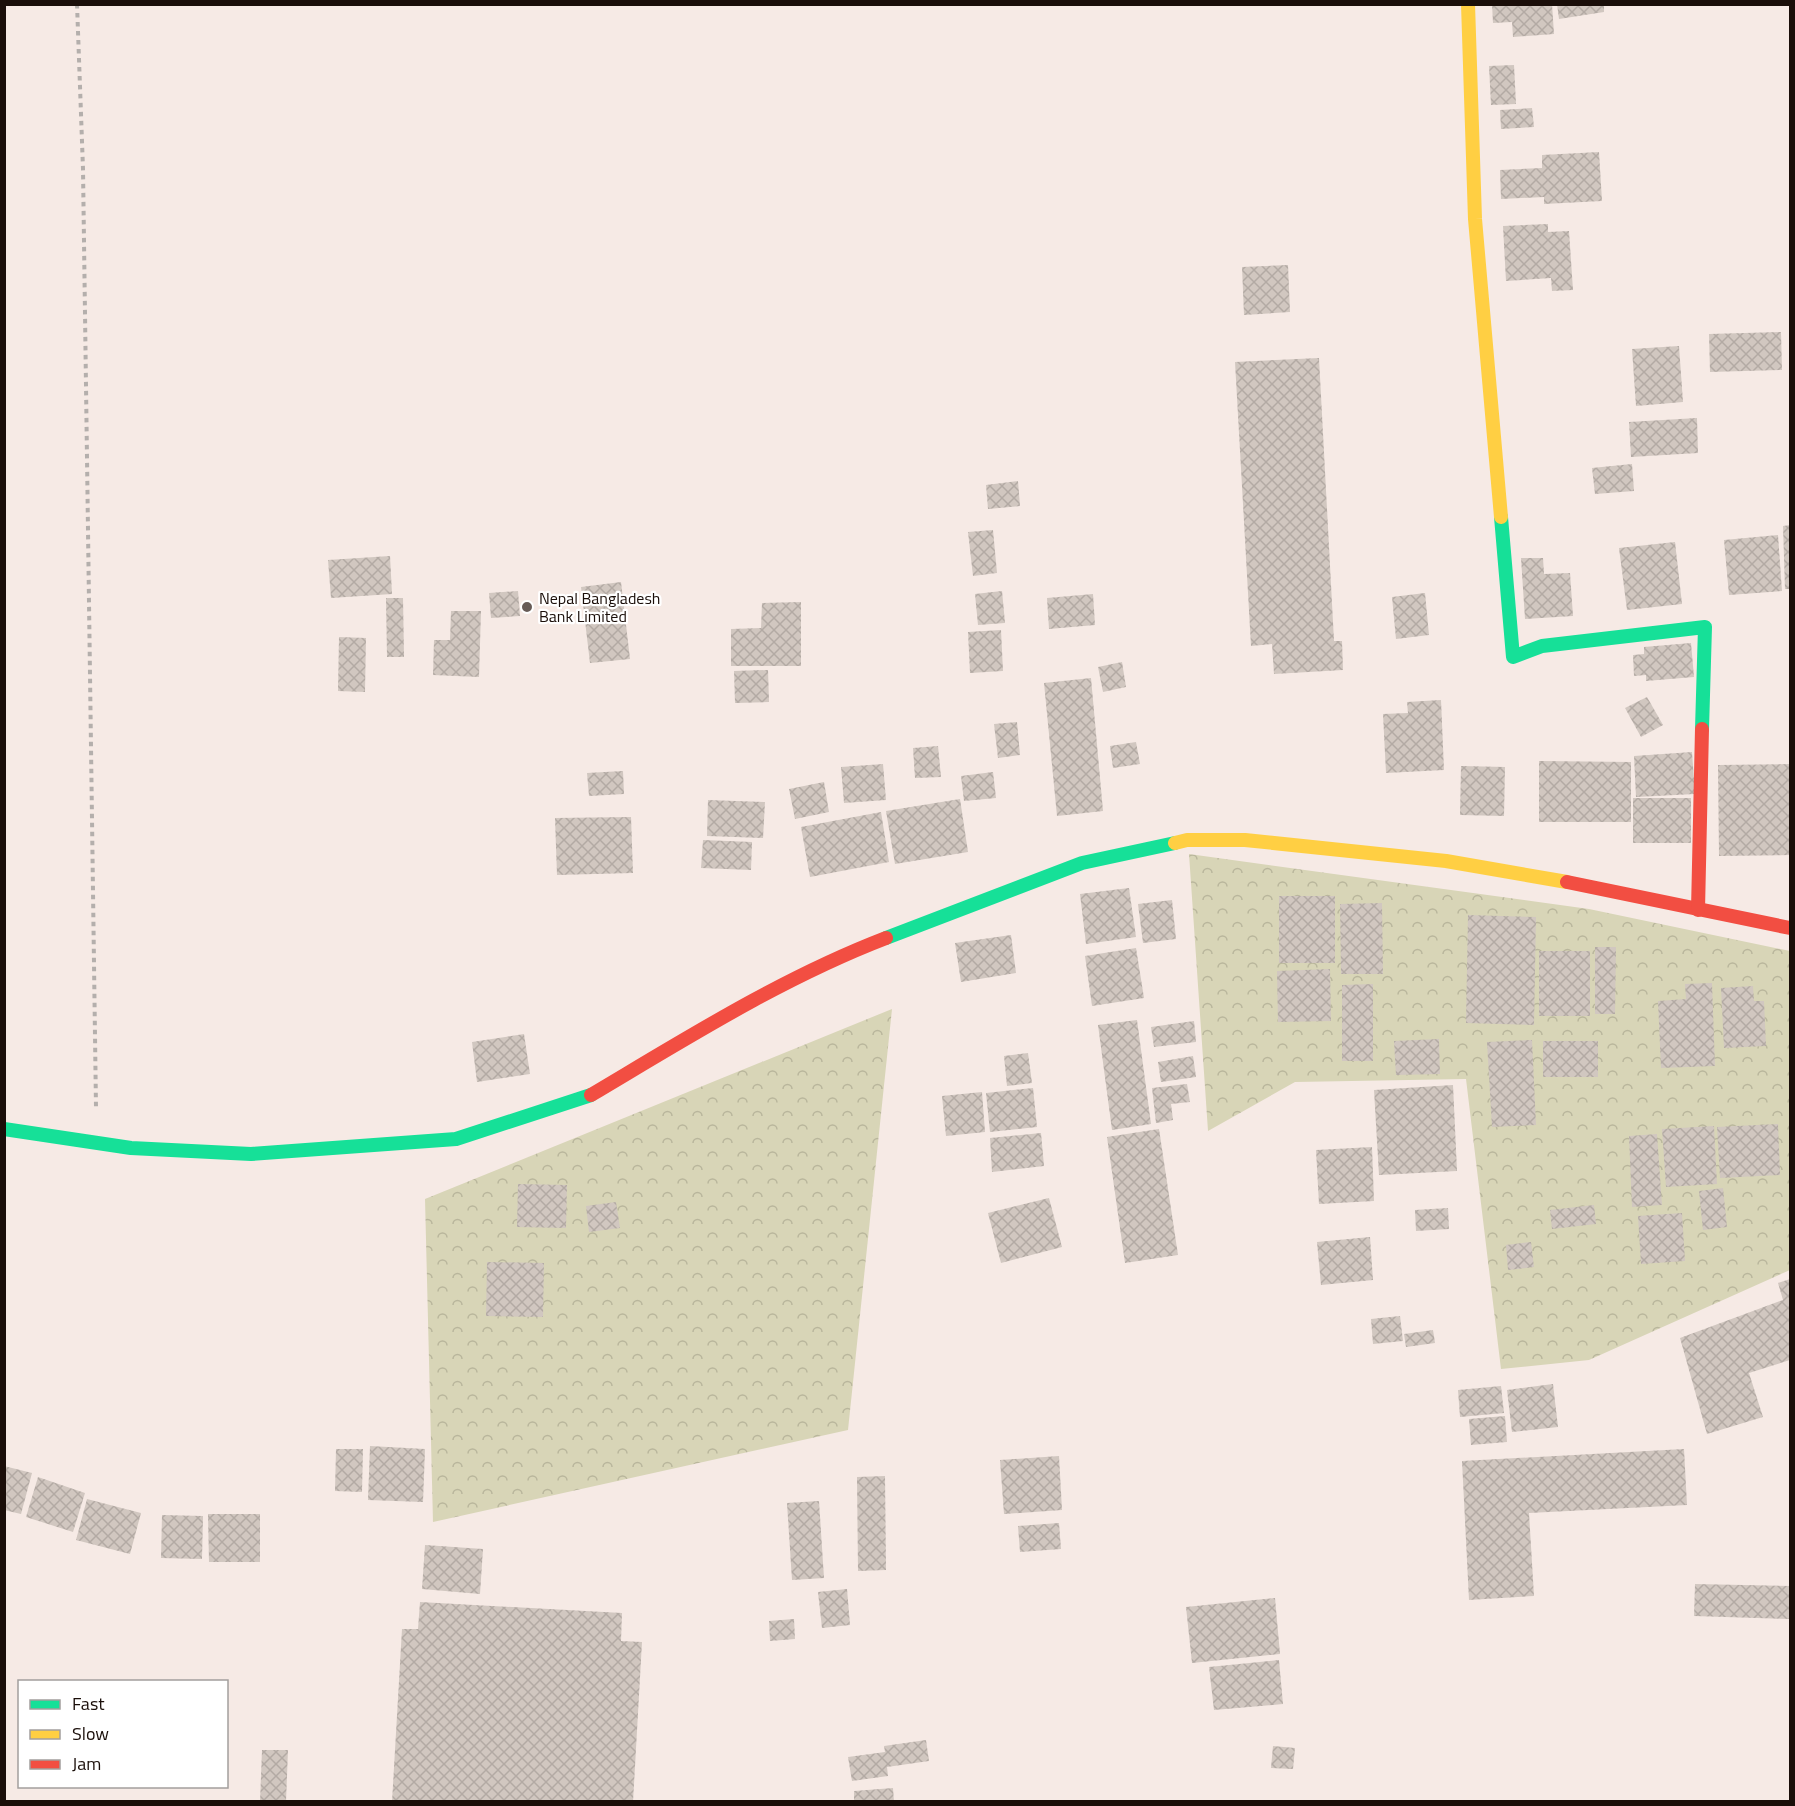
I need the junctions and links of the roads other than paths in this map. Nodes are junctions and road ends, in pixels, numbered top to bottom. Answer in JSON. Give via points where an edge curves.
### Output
{"nodes":[{"id":1,"x":1468,"y":4,"type":"edge"},
{"id":2,"x":1698,"y":910,"type":"junction"},
{"id":3,"x":1791,"y":928,"type":"edge"},
{"id":4,"x":4,"y":1130,"type":"edge"}],
"edges":[{"from":1,"to":2,"type":"street","via":[[1475,219],[1513,657],[1542,646],[1705,627]]},
{"from":2,"to":3,"type":"street"},
{"from":2,"to":4,"type":"street","via":[[1446,861],[1245,840],[1187,840],[1083,863],[832,959],[716,1021],[585,1099],[456,1139],[251,1154],[173,1151]]}]}
